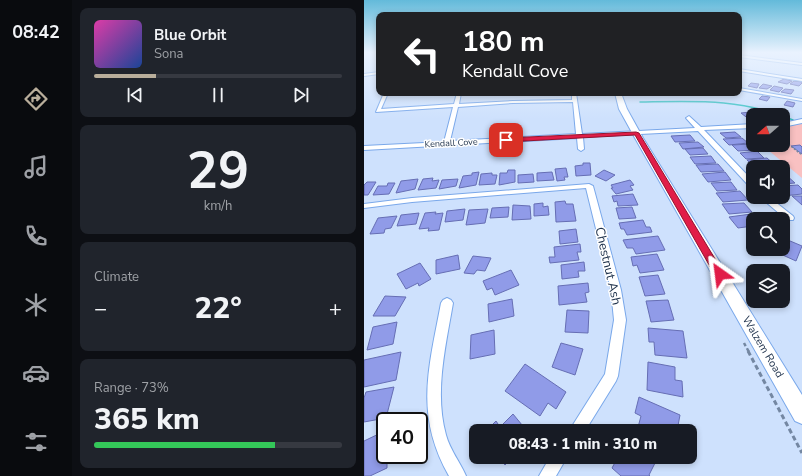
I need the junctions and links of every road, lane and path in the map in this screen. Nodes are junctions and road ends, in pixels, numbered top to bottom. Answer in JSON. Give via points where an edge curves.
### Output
{"nodes":[{"id":1,"x":766,"y":74,"type":"edge"},
{"id":2,"x":802,"y":80,"type":"edge"},
{"id":3,"x":742,"y":90,"type":"edge"},
{"id":4,"x":385,"y":96,"type":"edge"},
{"id":5,"x":458,"y":96,"type":"edge"},
{"id":6,"x":574,"y":96,"type":"edge"},
{"id":7,"x":619,"y":96,"type":"edge"},
{"id":8,"x":802,"y":100,"type":"edge"},
{"id":9,"x":575,"y":101,"type":"junction"},
{"id":10,"x":456,"y":106,"type":"junction"},
{"id":11,"x":689,"y":118,"type":"dead end"},
{"id":12,"x":802,"y":121,"type":"edge"},
{"id":13,"x":790,"y":124,"type":"edge"},
{"id":14,"x":746,"y":127,"type":"edge"},
{"id":15,"x":701,"y":130,"type":"junction"},
{"id":16,"x":636,"y":133,"type":"junction"},
{"id":17,"x":580,"y":136,"type":"junction"},
{"id":18,"x":447,"y":144,"type":"junction"},
{"id":19,"x":790,"y":146,"type":"edge"},
{"id":20,"x":364,"y":148,"type":"edge"},
{"id":21,"x":581,"y":149,"type":"dead end"},
{"id":22,"x":802,"y":155,"type":"edge"},
{"id":23,"x":746,"y":178,"type":"edge"},
{"id":24,"x":773,"y":204,"type":"edge"},
{"id":25,"x":364,"y":206,"type":"edge"},
{"id":26,"x":783,"y":212,"type":"edge"},
{"id":27,"x":447,"y":304,"type":"dead end"},
{"id":28,"x":802,"y":414,"type":"edge"},
{"id":29,"x":580,"y":424,"type":"edge"},
{"id":30,"x":555,"y":464,"type":"edge"},
{"id":31,"x":458,"y":476,"type":"edge"},
{"id":32,"x":547,"y":476,"type":"edge"}],
"edges":[{"from":1,"to":2,"type":"street"},
{"from":3,"to":8,"type":"street"},
{"from":4,"to":10,"type":"street","via":[[378,111]]},
{"from":5,"to":10,"type":"street"},
{"from":6,"to":9,"type":"street"},
{"from":7,"to":16,"type":"street","name":"Walzem Road"},
{"from":9,"to":10,"type":"street"},
{"from":9,"to":17,"type":"street"},
{"from":10,"to":18,"type":"street"},
{"from":11,"to":15,"type":"street"},
{"from":12,"to":13,"type":"street"},
{"from":14,"to":15,"type":"street","name":"Kendall Cove"},
{"from":15,"to":16,"type":"street","name":"Kendall Cove"},
{"from":15,"to":23,"type":"street"},
{"from":16,"to":17,"type":"street","name":"Kendall Cove"},
{"from":16,"to":28,"type":"street","name":"Walzem Road"},
{"from":17,"to":18,"type":"street","name":"Kendall Cove"},
{"from":17,"to":21,"type":"street"},
{"from":18,"to":20,"type":"street","name":"Kendall Cove"},
{"from":19,"to":22,"type":"path"},
{"from":24,"to":26,"type":"street"},
{"from":25,"to":29,"type":"street","name":"Chestnut Ash","via":[[589,186],[616,290],[620,320],[611,376]]},
{"from":27,"to":31,"type":"street","via":[[434,380],[433,408],[438,436]]},
{"from":30,"to":32,"type":"street"}]}
